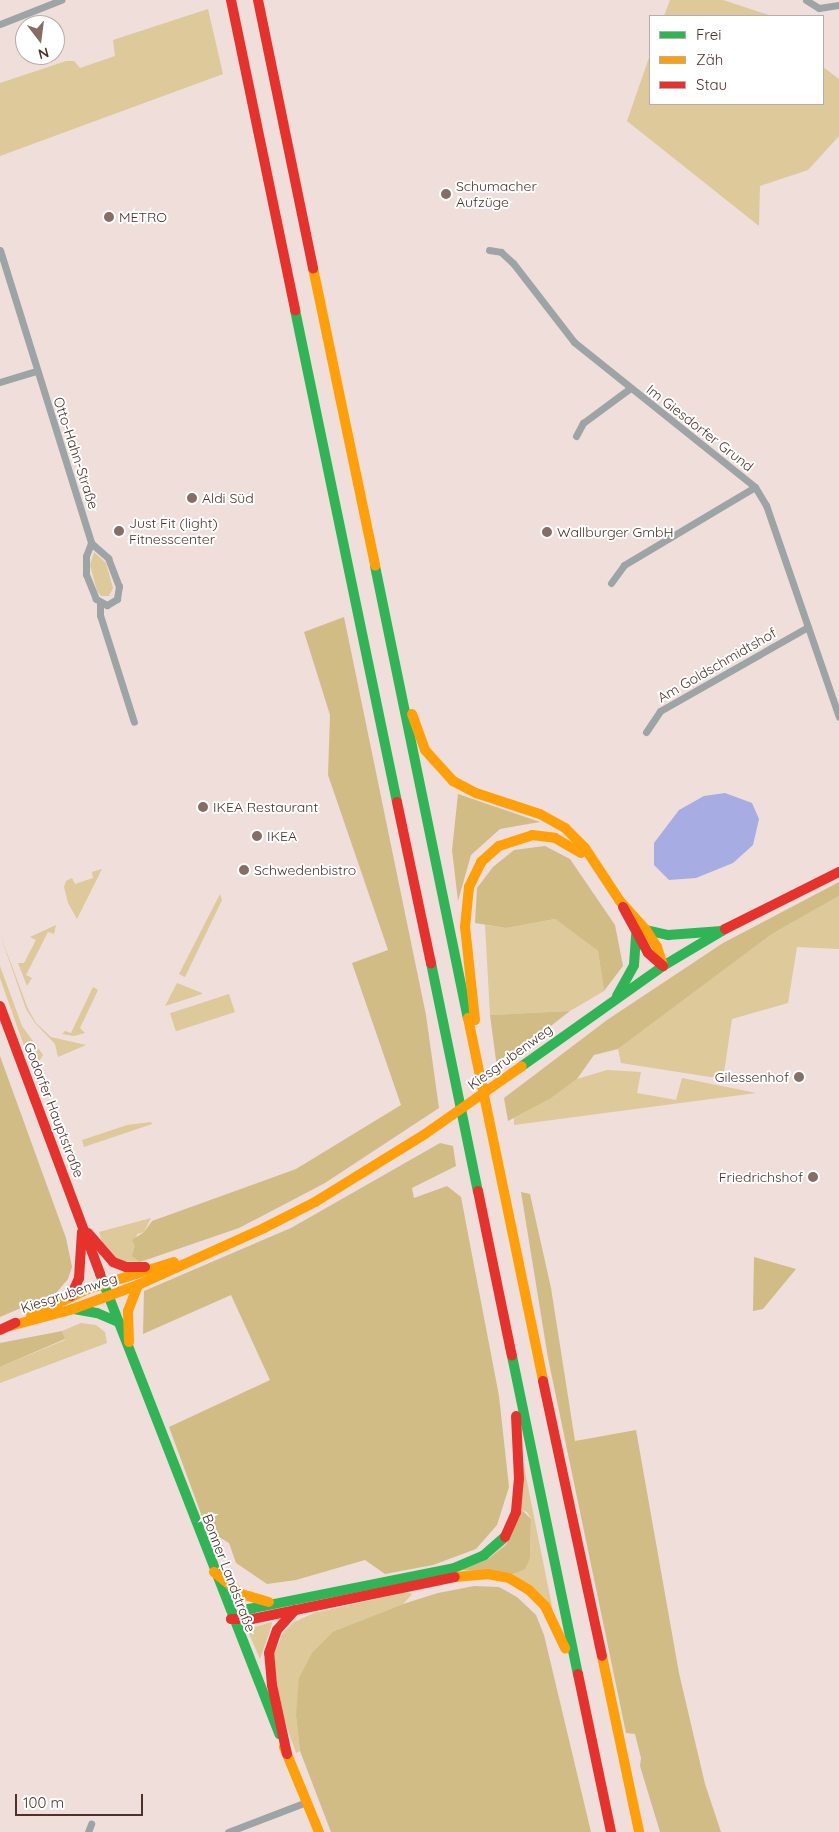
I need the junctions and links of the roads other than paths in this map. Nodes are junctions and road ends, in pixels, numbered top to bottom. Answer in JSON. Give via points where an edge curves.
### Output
{"nodes":[{"id":1,"x":61,"y":0,"type":"edge"},
{"id":2,"x":231,"y":0,"type":"edge"},
{"id":3,"x":258,"y":0,"type":"edge"},
{"id":4,"x":806,"y":0,"type":"edge"},
{"id":5,"x":837,"y":0,"type":"edge"},
{"id":6,"x":839,"y":5,"type":"edge"},
{"id":7,"x":0,"y":24,"type":"edge"},
{"id":8,"x":0,"y":250,"type":"edge"},
{"id":9,"x":489,"y":250,"type":"dead end"},
{"id":10,"x":37,"y":371,"type":"junction"},
{"id":11,"x":0,"y":382,"type":"edge"},
{"id":12,"x":629,"y":389,"type":"junction"},
{"id":13,"x":576,"y":436,"type":"dead end"},
{"id":14,"x":755,"y":487,"type":"junction"},
{"id":15,"x":91,"y":543,"type":"junction"},
{"id":16,"x":610,"y":583,"type":"dead end"},
{"id":17,"x":100,"y":604,"type":"junction"},
{"id":18,"x":808,"y":627,"type":"junction"},
{"id":19,"x":398,"y":679,"type":"junction"},
{"id":20,"x":839,"y":716,"type":"edge"},
{"id":21,"x":133,"y":719,"type":"dead end"},
{"id":22,"x":646,"y":732,"type":"dead end"},
{"id":23,"x":598,"y":868,"type":"junction"},
{"id":24,"x":838,"y":873,"type":"edge"},
{"id":25,"x":620,"y":901,"type":"junction"},
{"id":26,"x":646,"y":930,"type":"junction"},
{"id":27,"x":722,"y":930,"type":"junction"},
{"id":28,"x":636,"y":935,"type":"junction"},
{"id":29,"x":663,"y":966,"type":"junction"},
{"id":30,"x":618,"y":996,"type":"junction"},
{"id":31,"x":0,"y":1006,"type":"edge"},
{"id":32,"x":477,"y":1062,"type":"junction"},
{"id":33,"x":82,"y":1225,"type":"junction"},
{"id":34,"x":196,"y":1256,"type":"junction"},
{"id":35,"x":153,"y":1268,"type":"junction"},
{"id":36,"x":104,"y":1284,"type":"junction"},
{"id":37,"x":138,"y":1285,"type":"junction"},
{"id":38,"x":108,"y":1295,"type":"junction"},
{"id":39,"x":71,"y":1296,"type":"junction"},
{"id":40,"x":73,"y":1309,"type":"junction"},
{"id":41,"x":118,"y":1322,"type":"junction"},
{"id":42,"x":5,"y":1328,"type":"edge"},
{"id":43,"x":508,"y":1346,"type":"junction"},
{"id":44,"x":130,"y":1351,"type":"junction"},
{"id":45,"x":214,"y":1572,"type":"junction"},
{"id":46,"x":280,"y":1602,"type":"junction"},
{"id":47,"x":295,"y":1610,"type":"junction"},
{"id":48,"x":231,"y":1619,"type":"junction"},
{"id":49,"x":576,"y":1672,"type":"junction"},
{"id":50,"x":287,"y":1754,"type":"junction"},
{"id":51,"x":306,"y":1802,"type":"junction"},
{"id":52,"x":91,"y":1824,"type":"dead end"},
{"id":53,"x":88,"y":1832,"type":"edge"},
{"id":54,"x":228,"y":1832,"type":"edge"},
{"id":55,"x":319,"y":1832,"type":"edge"},
{"id":56,"x":611,"y":1832,"type":"edge"},
{"id":57,"x":639,"y":1832,"type":"edge"}],
"edges":[{"from":1,"to":7,"type":"street"},
{"from":2,"to":43,"type":"main road"},
{"from":3,"to":19,"type":"main road"},
{"from":4,"to":6,"type":"street","via":[[819,8]]},
{"from":5,"to":6,"type":"street"},
{"from":8,"to":10,"type":"street","name":"Otto-Hahn-Straße"},
{"from":9,"to":12,"type":"street","name":"Im Giesdorfer Grund","via":[[501,252],[513,262],[574,342]]},
{"from":10,"to":11,"type":"street"},
{"from":10,"to":15,"type":"street","name":"Otto-Hahn-Straße"},
{"from":12,"to":13,"type":"street","name":"Im Giesdorfer Grund","via":[[583,423]]},
{"from":12,"to":14,"type":"street","name":"Im Giesdorfer Grund"},
{"from":14,"to":16,"type":"street","via":[[624,565]]},
{"from":14,"to":18,"type":"street","via":[[766,505]]},
{"from":15,"to":17,"type":"street","via":[[86,574],[92,593]]},
{"from":15,"to":17,"type":"street","name":"Otto-Hahn-Straße","via":[[108,558],[119,586],[119,594],[113,603]]},
{"from":17,"to":21,"type":"street","via":[[100,615]]},
{"from":18,"to":20,"type":"street"},
{"from":18,"to":22,"type":"street","name":"Am Goldschmidtshof","via":[[660,711]]},
{"from":19,"to":23,"type":"main road","via":[[426,750],[453,781],[476,793],[540,814],[565,828],[585,848]]},
{"from":19,"to":32,"type":"main road"},
{"from":23,"to":25,"type":"main road"},
{"from":23,"to":32,"type":"main road","via":[[568,843],[538,835],[509,840],[481,862],[469,887],[465,927]]},
{"from":24,"to":27,"type":"main road","name":"Kiesgrubenweg"},
{"from":25,"to":26,"type":"main road"},
{"from":25,"to":28,"type":"main road"},
{"from":26,"to":27,"type":"main road","via":[[668,935]]},
{"from":26,"to":29,"type":"main road","via":[[657,947]]},
{"from":27,"to":29,"type":"main road","name":"Kiesgrubenweg"},
{"from":28,"to":29,"type":"main road","via":[[654,960]]},
{"from":28,"to":30,"type":"main road","via":[[634,964]]},
{"from":29,"to":30,"type":"main road","name":"Kiesgrubenweg"},
{"from":30,"to":34,"type":"main road","name":"Kiesgrubenweg","bridge":true,"via":[[425,1134],[315,1202]]},
{"from":31,"to":33,"type":"main road","name":"Godorfer Hauptstraße"},
{"from":32,"to":57,"type":"main road"},
{"from":33,"to":35,"type":"main road","name":"Godorfer Hauptstraße","via":[[113,1262]]},
{"from":33,"to":36,"type":"main road","name":"Godorfer Hauptstraße"},
{"from":33,"to":39,"type":"main road","name":"Kiesgrubenweg","via":[[80,1278]]},
{"from":34,"to":35,"type":"main road","name":"Kiesgrubenweg"},
{"from":34,"to":37,"type":"main road","name":"Kiesgrubenweg"},
{"from":35,"to":36,"type":"main road","name":"Kiesgrubenweg"},
{"from":36,"to":38,"type":"main road","name":"Godorfer Hauptstraße"},
{"from":36,"to":39,"type":"main road","name":"Kiesgrubenweg"},
{"from":37,"to":38,"type":"main road","name":"Kiesgrubenweg"},
{"from":37,"to":44,"type":"main road","name":"Kiesgrubenweg","via":[[128,1311]]},
{"from":38,"to":40,"type":"main road","name":"Kiesgrubenweg"},
{"from":38,"to":41,"type":"main road","name":"Bonner Landstraße"},
{"from":39,"to":42,"type":"main road","name":"Kiesgrubenweg"},
{"from":40,"to":41,"type":"main road","via":[[97,1313]]},
{"from":40,"to":42,"type":"main road","name":"Kiesgrubenweg"},
{"from":41,"to":44,"type":"main road","name":"Bonner Landstraße"},
{"from":43,"to":46,"type":"main road","via":[[520,1479],[516,1512],[505,1537],[484,1555],[454,1568]]},
{"from":43,"to":49,"type":"main road"},
{"from":44,"to":45,"type":"main road","name":"Bonner Landstraße"},
{"from":45,"to":46,"type":"main road","via":[[241,1594],[261,1602]]},
{"from":45,"to":48,"type":"main road","name":"Bonner Landstraße"},
{"from":46,"to":48,"type":"main road","via":[[249,1609]]},
{"from":47,"to":48,"type":"main road","via":[[252,1619]]},
{"from":47,"to":49,"type":"main road","via":[[460,1576],[487,1574],[509,1578],[529,1590],[545,1606]]},
{"from":47,"to":50,"type":"main road","via":[[277,1630],[269,1652],[272,1686]]},
{"from":48,"to":50,"type":"main road","name":"Bonner Landstraße"},
{"from":49,"to":56,"type":"main road"},
{"from":50,"to":51,"type":"main road","name":"Bonner Landstraße"},
{"from":51,"to":54,"type":"street"},
{"from":51,"to":55,"type":"main road","name":"Bonner Landstraße"},
{"from":52,"to":53,"type":"street"}]}
